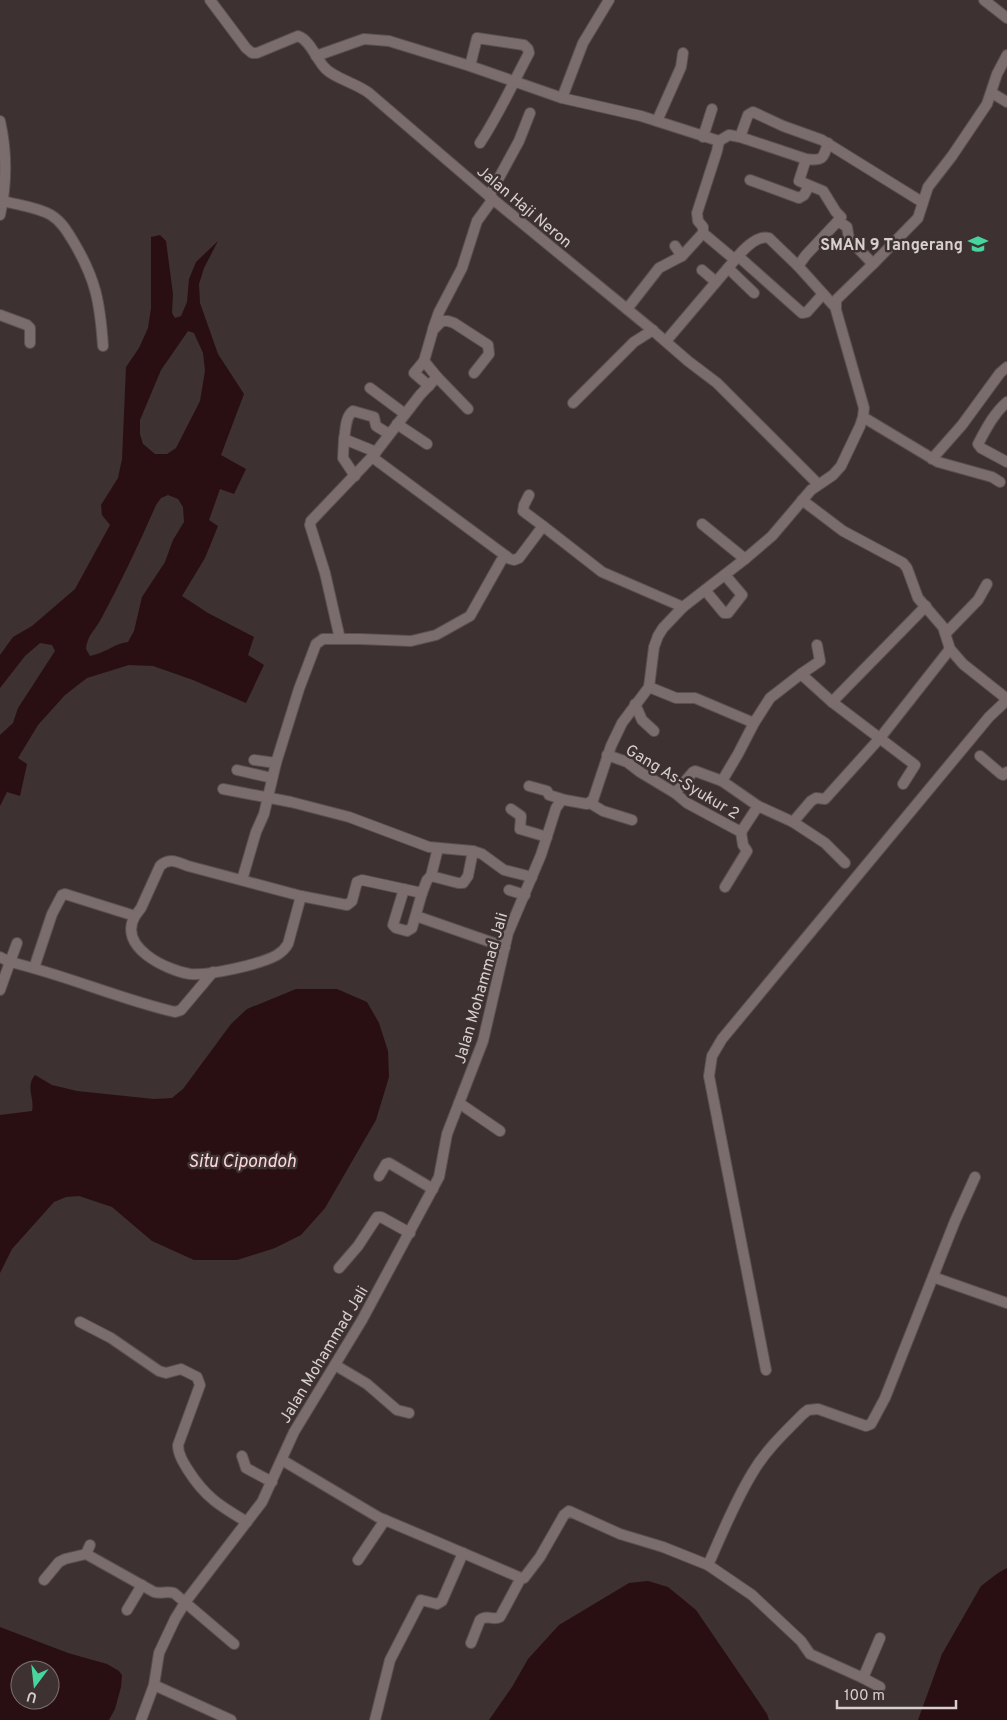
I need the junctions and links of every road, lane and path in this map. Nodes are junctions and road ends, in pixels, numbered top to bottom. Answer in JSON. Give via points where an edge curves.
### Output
{"nodes":[{"id":1,"x":609,"y":0,"type":"edge"},
{"id":2,"x":984,"y":0,"type":"edge"},
{"id":3,"x":215,"y":7,"type":"edge"},
{"id":4,"x":1007,"y":18,"type":"edge"},
{"id":5,"x":683,"y":52,"type":"dead end"},
{"id":6,"x":1007,"y":55,"type":"edge"},
{"id":7,"x":316,"y":56,"type":"junction"},
{"id":8,"x":470,"y":66,"type":"junction"},
{"id":9,"x":514,"y":81,"type":"junction"},
{"id":10,"x":992,"y":93,"type":"junction"},
{"id":11,"x":562,"y":98,"type":"junction"},
{"id":12,"x":1007,"y":102,"type":"edge"},
{"id":13,"x":712,"y":109,"type":"dead end"},
{"id":14,"x":530,"y":113,"type":"dead end"},
{"id":15,"x":0,"y":121,"type":"edge"},
{"id":16,"x":657,"y":121,"type":"junction"},
{"id":17,"x":703,"y":137,"type":"junction"},
{"id":18,"x":740,"y":137,"type":"junction"},
{"id":19,"x":719,"y":141,"type":"junction"},
{"id":20,"x":480,"y":142,"type":"dead end"},
{"id":21,"x":828,"y":143,"type":"junction"},
{"id":22,"x":806,"y":159,"type":"junction"},
{"id":23,"x":750,"y":180,"type":"dead end"},
{"id":24,"x":808,"y":186,"type":"junction"},
{"id":25,"x":491,"y":198,"type":"junction"},
{"id":26,"x":3,"y":201,"type":"junction"},
{"id":27,"x":922,"y":202,"type":"junction"},
{"id":28,"x":0,"y":215,"type":"edge"},
{"id":29,"x":838,"y":221,"type":"junction"},
{"id":30,"x":703,"y":233,"type":"junction"},
{"id":31,"x":675,"y":246,"type":"dead end"},
{"id":32,"x":682,"y":256,"type":"junction"},
{"id":33,"x":733,"y":261,"type":"junction"},
{"id":34,"x":874,"y":264,"type":"junction"},
{"id":35,"x":798,"y":266,"type":"junction"},
{"id":36,"x":702,"y":270,"type":"dead end"},
{"id":37,"x":716,"y":282,"type":"junction"},
{"id":38,"x":754,"y":294,"type":"dead end"},
{"id":39,"x":823,"y":294,"type":"junction"},
{"id":40,"x":835,"y":307,"type":"junction"},
{"id":41,"x":627,"y":309,"type":"junction"},
{"id":42,"x":0,"y":316,"type":"edge"},
{"id":43,"x":433,"y":330,"type":"junction"},
{"id":44,"x":653,"y":330,"type":"junction"},
{"id":45,"x":666,"y":341,"type":"junction"},
{"id":46,"x":30,"y":344,"type":"dead end"},
{"id":47,"x":103,"y":346,"type":"dead end"},
{"id":48,"x":424,"y":361,"type":"junction"},
{"id":49,"x":1007,"y":367,"type":"edge"},
{"id":50,"x":474,"y":373,"type":"dead end"},
{"id":51,"x":438,"y":378,"type":"junction"},
{"id":52,"x":429,"y":386,"type":"junction"},
{"id":53,"x":370,"y":388,"type":"dead end"},
{"id":54,"x":1007,"y":402,"type":"edge"},
{"id":55,"x":573,"y":403,"type":"dead end"},
{"id":56,"x":468,"y":409,"type":"dead end"},
{"id":57,"x":405,"y":414,"type":"junction"},
{"id":58,"x":863,"y":416,"type":"junction"},
{"id":59,"x":397,"y":424,"type":"junction"},
{"id":60,"x":389,"y":434,"type":"junction"},
{"id":61,"x":344,"y":439,"type":"junction"},
{"id":62,"x":427,"y":444,"type":"dead end"},
{"id":63,"x":374,"y":454,"type":"junction"},
{"id":64,"x":932,"y":459,"type":"junction"},
{"id":65,"x":1007,"y":462,"type":"edge"},
{"id":66,"x":355,"y":476,"type":"junction"},
{"id":67,"x":1000,"y":482,"type":"dead end"},
{"id":68,"x":818,"y":484,"type":"junction"},
{"id":69,"x":528,"y":495,"type":"dead end"},
{"id":70,"x":802,"y":500,"type":"junction"},
{"id":71,"x":702,"y":524,"type":"dead end"},
{"id":72,"x":543,"y":526,"type":"junction"},
{"id":73,"x":506,"y":556,"type":"junction"},
{"id":74,"x":745,"y":559,"type":"junction"},
{"id":75,"x":725,"y":575,"type":"junction"},
{"id":76,"x":987,"y":584,"type":"dead end"},
{"id":77,"x":704,"y":590,"type":"junction"},
{"id":78,"x":926,"y":606,"type":"junction"},
{"id":79,"x":683,"y":607,"type":"junction"},
{"id":80,"x":946,"y":633,"type":"junction"},
{"id":81,"x":340,"y":639,"type":"junction"},
{"id":82,"x":817,"y":645,"type":"dead end"},
{"id":83,"x":950,"y":650,"type":"junction"},
{"id":84,"x":801,"y":674,"type":"junction"},
{"id":85,"x":649,"y":687,"type":"junction"},
{"id":86,"x":1007,"y":699,"type":"edge"},
{"id":87,"x":832,"y":702,"type":"junction"},
{"id":88,"x":635,"y":704,"type":"junction"},
{"id":89,"x":754,"y":723,"type":"junction"},
{"id":90,"x":654,"y":731,"type":"dead end"},
{"id":91,"x":880,"y":738,"type":"junction"},
{"id":92,"x":608,"y":755,"type":"junction"},
{"id":93,"x":980,"y":756,"type":"dead end"},
{"id":94,"x":254,"y":760,"type":"dead end"},
{"id":95,"x":276,"y":763,"type":"junction"},
{"id":96,"x":238,"y":770,"type":"dead end"},
{"id":97,"x":1007,"y":772,"type":"edge"},
{"id":98,"x":272,"y":778,"type":"junction"},
{"id":99,"x":722,"y":782,"type":"junction"},
{"id":100,"x":903,"y":784,"type":"dead end"},
{"id":101,"x":529,"y":786,"type":"dead end"},
{"id":102,"x":223,"y":789,"type":"dead end"},
{"id":103,"x":675,"y":793,"type":"junction"},
{"id":104,"x":268,"y":798,"type":"junction"},
{"id":105,"x":565,"y":800,"type":"junction"},
{"id":106,"x":590,"y":803,"type":"junction"},
{"id":107,"x":758,"y":806,"type":"junction"},
{"id":108,"x":511,"y":809,"type":"dead end"},
{"id":109,"x":632,"y":820,"type":"dead end"},
{"id":110,"x":793,"y":822,"type":"junction"},
{"id":111,"x":740,"y":832,"type":"junction"},
{"id":112,"x":547,"y":837,"type":"junction"},
{"id":113,"x":438,"y":848,"type":"junction"},
{"id":114,"x":473,"y":851,"type":"junction"},
{"id":115,"x":845,"y":863,"type":"dead end"},
{"id":116,"x":431,"y":876,"type":"junction"},
{"id":117,"x":532,"y":877,"type":"junction"},
{"id":118,"x":242,"y":880,"type":"junction"},
{"id":119,"x":725,"y":887,"type":"dead end"},
{"id":120,"x":404,"y":889,"type":"junction"},
{"id":121,"x":509,"y":890,"type":"dead end"},
{"id":122,"x":422,"y":893,"type":"junction"},
{"id":123,"x":301,"y":896,"type":"junction"},
{"id":124,"x":525,"y":896,"type":"junction"},
{"id":125,"x":135,"y":916,"type":"junction"},
{"id":126,"x":416,"y":916,"type":"junction"},
{"id":127,"x":18,"y":943,"type":"dead end"},
{"id":128,"x":505,"y":946,"type":"junction"},
{"id":129,"x":0,"y":957,"type":"edge"},
{"id":130,"x":10,"y":962,"type":"junction"},
{"id":131,"x":34,"y":968,"type":"junction"},
{"id":132,"x":213,"y":972,"type":"junction"},
{"id":133,"x":0,"y":990,"type":"edge"},
{"id":134,"x":459,"y":1103,"type":"junction"},
{"id":135,"x":500,"y":1131,"type":"dead end"},
{"id":136,"x":379,"y":1176,"type":"dead end"},
{"id":137,"x":975,"y":1177,"type":"dead end"},
{"id":138,"x":433,"y":1189,"type":"junction"},
{"id":139,"x":410,"y":1233,"type":"junction"},
{"id":140,"x":339,"y":1268,"type":"dead end"},
{"id":141,"x":933,"y":1277,"type":"junction"},
{"id":142,"x":1007,"y":1303,"type":"edge"},
{"id":143,"x":80,"y":1322,"type":"dead end"},
{"id":144,"x":335,"y":1365,"type":"junction"},
{"id":145,"x":766,"y":1370,"type":"dead end"},
{"id":146,"x":409,"y":1413,"type":"dead end"},
{"id":147,"x":242,"y":1456,"type":"dead end"},
{"id":148,"x":282,"y":1460,"type":"junction"},
{"id":149,"x":272,"y":1482,"type":"junction"},
{"id":150,"x":386,"y":1520,"type":"junction"},
{"id":151,"x":247,"y":1522,"type":"junction"},
{"id":152,"x":463,"y":1553,"type":"junction"},
{"id":153,"x":358,"y":1560,"type":"dead end"},
{"id":154,"x":708,"y":1565,"type":"junction"},
{"id":155,"x":521,"y":1578,"type":"junction"},
{"id":156,"x":44,"y":1580,"type":"dead end"},
{"id":157,"x":142,"y":1585,"type":"junction"},
{"id":158,"x":186,"y":1601,"type":"junction"},
{"id":159,"x":127,"y":1610,"type":"dead end"},
{"id":160,"x":880,"y":1638,"type":"dead end"},
{"id":161,"x":471,"y":1643,"type":"dead end"},
{"id":162,"x":234,"y":1644,"type":"dead end"},
{"id":163,"x":862,"y":1678,"type":"junction"},
{"id":164,"x":154,"y":1685,"type":"junction"},
{"id":165,"x":880,"y":1687,"type":"dead end"},
{"id":166,"x":141,"y":1720,"type":"edge"},
{"id":167,"x":231,"y":1720,"type":"edge"},
{"id":168,"x":375,"y":1720,"type":"edge"}],
"edges":[{"from":1,"to":11,"type":"street","via":[[582,43]]},
{"from":2,"to":4,"type":"street"},
{"from":3,"to":7,"type":"street","name":"Jalan Haji Neron","via":[[252,53],[298,36],[305,40]]},
{"from":5,"to":16,"type":"street","via":[[681,67]]},
{"from":6,"to":10,"type":"street"},
{"from":7,"to":8,"type":"street","via":[[358,41],[378,39]]},
{"from":7,"to":25,"type":"street","name":"Jalan Haji Neron","via":[[330,73],[369,93]]},
{"from":8,"to":9,"type":"street"},
{"from":8,"to":9,"type":"street","via":[[477,38],[524,45],[529,53]]},
{"from":9,"to":11,"type":"street"},
{"from":9,"to":20,"type":"street"},
{"from":10,"to":12,"type":"street"},
{"from":10,"to":27,"type":"street","via":[[928,187]]},
{"from":11,"to":16,"type":"street"},
{"from":13,"to":17,"type":"street"},
{"from":14,"to":25,"type":"street"},
{"from":15,"to":26,"type":"street","via":[[6,166]]},
{"from":16,"to":17,"type":"street"},
{"from":17,"to":19,"type":"street"},
{"from":18,"to":19,"type":"street","via":[[729,135]]},
{"from":18,"to":21,"type":"street","via":[[748,115],[753,112]]},
{"from":18,"to":22,"type":"street"},
{"from":19,"to":30,"type":"street","via":[[697,213]]},
{"from":21,"to":22,"type":"street","via":[[820,160]]},
{"from":21,"to":27,"type":"street"},
{"from":22,"to":24,"type":"street","via":[[799,181]]},
{"from":23,"to":24,"type":"street","via":[[799,198]]},
{"from":24,"to":29,"type":"street","via":[[824,192],[841,217]]},
{"from":25,"to":41,"type":"street","name":"Jalan Haji Neron"},
{"from":25,"to":43,"type":"street","via":[[477,221],[462,268]]},
{"from":26,"to":28,"type":"street"},
{"from":26,"to":47,"type":"street","via":[[44,212],[65,228],[94,284]]},
{"from":27,"to":34,"type":"street","via":[[914,223]]},
{"from":29,"to":34,"type":"street","via":[[847,227],[849,239]]},
{"from":29,"to":35,"type":"street"},
{"from":30,"to":32,"type":"street"},
{"from":30,"to":33,"type":"street"},
{"from":31,"to":32,"type":"street"},
{"from":32,"to":41,"type":"street","via":[[659,268]]},
{"from":33,"to":35,"type":"street","via":[[747,247],[766,237]]},
{"from":33,"to":37,"type":"street"},
{"from":33,"to":38,"type":"street"},
{"from":33,"to":39,"type":"street","via":[[802,313],[807,312]]},
{"from":34,"to":40,"type":"street","via":[[839,296]]},
{"from":35,"to":39,"type":"street"},
{"from":36,"to":37,"type":"street"},
{"from":37,"to":45,"type":"street"},
{"from":39,"to":40,"type":"street"},
{"from":40,"to":58,"type":"street","via":[[863,400]]},
{"from":41,"to":44,"type":"street","name":"Jalan Haji Neron"},
{"from":42,"to":46,"type":"street","via":[[27,325]]},
{"from":43,"to":48,"type":"street"},
{"from":43,"to":50,"type":"street","via":[[448,321],[488,345],[490,354]]},
{"from":44,"to":45,"type":"street","name":"Jalan Haji Neron"},
{"from":44,"to":55,"type":"street","via":[[634,342]]},
{"from":45,"to":68,"type":"street","name":"Jalan Haji Neron","via":[[723,388]]},
{"from":48,"to":51,"type":"street"},
{"from":48,"to":52,"type":"street","via":[[414,373]]},
{"from":49,"to":64,"type":"street"},
{"from":51,"to":52,"type":"street"},
{"from":51,"to":56,"type":"street"},
{"from":52,"to":57,"type":"street"},
{"from":53,"to":57,"type":"street"},
{"from":54,"to":65,"type":"street","via":[[998,410],[978,444]]},
{"from":57,"to":59,"type":"street"},
{"from":58,"to":64,"type":"street"},
{"from":58,"to":68,"type":"street","via":[[841,466]]},
{"from":59,"to":60,"type":"street"},
{"from":59,"to":62,"type":"street"},
{"from":60,"to":61,"type":"street","via":[[376,426],[374,417],[353,411]]},
{"from":60,"to":63,"type":"street"},
{"from":61,"to":63,"type":"street"},
{"from":61,"to":66,"type":"street","via":[[343,458]]},
{"from":63,"to":66,"type":"street"},
{"from":63,"to":73,"type":"street"},
{"from":64,"to":67,"type":"street"},
{"from":66,"to":81,"type":"street","via":[[314,516],[310,525]]},
{"from":68,"to":70,"type":"street"},
{"from":69,"to":72,"type":"street","via":[[523,511]]},
{"from":70,"to":74,"type":"street","via":[[772,536]]},
{"from":70,"to":78,"type":"street","via":[[843,531],[903,562],[918,598]]},
{"from":71,"to":74,"type":"street"},
{"from":72,"to":73,"type":"street","via":[[519,558],[514,560]]},
{"from":72,"to":79,"type":"street","via":[[602,572]]},
{"from":73,"to":81,"type":"street","via":[[470,616],[436,635],[411,641]]},
{"from":74,"to":75,"type":"street"},
{"from":75,"to":77,"type":"street"},
{"from":75,"to":77,"type":"street","via":[[742,595],[728,613],[724,613]]},
{"from":76,"to":80,"type":"street","via":[[978,600]]},
{"from":77,"to":79,"type":"street"},
{"from":78,"to":80,"type":"street"},
{"from":78,"to":87,"type":"street"},
{"from":79,"to":85,"type":"street","via":[[658,636]]},
{"from":80,"to":83,"type":"street"},
{"from":81,"to":95,"type":"street","via":[[323,639],[316,644]]},
{"from":82,"to":84,"type":"street","via":[[820,661]]},
{"from":83,"to":86,"type":"street"},
{"from":83,"to":91,"type":"street"},
{"from":84,"to":87,"type":"street"},
{"from":84,"to":89,"type":"street","via":[[770,698]]},
{"from":85,"to":88,"type":"street"},
{"from":85,"to":89,"type":"street","via":[[676,698],[695,698]]},
{"from":86,"to":145,"type":"street","via":[[734,1024],[712,1056],[708,1076]]},
{"from":87,"to":91,"type":"street"},
{"from":88,"to":90,"type":"street","via":[[642,720]]},
{"from":88,"to":92,"type":"street","via":[[622,723]]},
{"from":89,"to":99,"type":"street"},
{"from":91,"to":100,"type":"street","via":[[916,765]]},
{"from":91,"to":110,"type":"street","via":[[825,799],[811,801]]},
{"from":92,"to":103,"type":"street","name":"Gang As-Syukur 2","via":[[627,762]]},
{"from":92,"to":106,"type":"street"},
{"from":93,"to":97,"type":"street","via":[[1001,774]]},
{"from":94,"to":95,"type":"street"},
{"from":95,"to":98,"type":"street"},
{"from":96,"to":98,"type":"street"},
{"from":98,"to":104,"type":"street"},
{"from":99,"to":103,"type":"street","via":[[695,771]]},
{"from":99,"to":107,"type":"street"},
{"from":101,"to":105,"type":"street"},
{"from":102,"to":104,"type":"street"},
{"from":103,"to":111,"type":"street","name":"Gang As-Syukur 2"},
{"from":104,"to":113,"type":"street","via":[[349,817],[418,844]]},
{"from":104,"to":118,"type":"street"},
{"from":105,"to":106,"type":"street"},
{"from":105,"to":112,"type":"street","name":"Jalan Mohammad Jali","via":[[556,808]]},
{"from":106,"to":109,"type":"street","via":[[603,811]]},
{"from":107,"to":110,"type":"street"},
{"from":107,"to":111,"type":"street"},
{"from":108,"to":112,"type":"street","via":[[521,816],[520,828]]},
{"from":110,"to":115,"type":"street","via":[[825,843]]},
{"from":111,"to":119,"type":"street","name":"Gang As-Syukur 2","via":[[747,851]]},
{"from":112,"to":117,"type":"street","name":"Jalan Mohammad Jali"},
{"from":113,"to":114,"type":"street"},
{"from":113,"to":116,"type":"street"},
{"from":114,"to":116,"type":"street","via":[[464,883]]},
{"from":114,"to":117,"type":"street","via":[[504,870]]},
{"from":116,"to":122,"type":"street"},
{"from":117,"to":124,"type":"street","name":"Jalan Mohammad Jali"},
{"from":118,"to":123,"type":"street"},
{"from":118,"to":125,"type":"street","via":[[165,861]]},
{"from":120,"to":122,"type":"street"},
{"from":120,"to":123,"type":"street","via":[[362,880],[357,882],[352,901],[347,905]]},
{"from":120,"to":126,"type":"street","via":[[394,925],[410,930]]},
{"from":121,"to":124,"type":"street"},
{"from":122,"to":126,"type":"street"},
{"from":123,"to":132,"type":"street","via":[[284,951],[266,960]]},
{"from":124,"to":128,"type":"street","name":"Jalan Mohammad Jali"},
{"from":125,"to":131,"type":"street","via":[[68,894],[62,895],[52,914]]},
{"from":125,"to":132,"type":"street","via":[[130,932],[145,954],[190,974]]},
{"from":126,"to":128,"type":"street"},
{"from":127,"to":130,"type":"street"},
{"from":128,"to":134,"type":"street","name":"Jalan Mohammad Jali","via":[[483,1041]]},
{"from":129,"to":130,"type":"street"},
{"from":130,"to":131,"type":"street"},
{"from":130,"to":133,"type":"street"},
{"from":131,"to":132,"type":"street","via":[[175,1012],[181,1010]]},
{"from":134,"to":135,"type":"street"},
{"from":134,"to":138,"type":"street","name":"Jalan Mohammad Jali","via":[[447,1134],[441,1170]]},
{"from":136,"to":138,"type":"street","via":[[388,1163]]},
{"from":137,"to":141,"type":"street"},
{"from":138,"to":139,"type":"street","name":"Jalan Mohammad Jali"},
{"from":139,"to":140,"type":"street","via":[[377,1217]]},
{"from":139,"to":144,"type":"street","name":"Jalan Mohammad Jali"},
{"from":141,"to":142,"type":"street"},
{"from":141,"to":154,"type":"street","via":[[872,1424],[866,1426],[818,1409],[803,1414],[753,1471]]},
{"from":143,"to":151,"type":"street","via":[[111,1338],[159,1371],[166,1373],[181,1369],[197,1377],[200,1386],[178,1450],[202,1491],[222,1508]]},
{"from":144,"to":146,"type":"street","via":[[367,1384],[397,1410]]},
{"from":144,"to":148,"type":"street","name":"Jalan Mohammad Jali","via":[[294,1432]]},
{"from":147,"to":149,"type":"street","via":[[246,1468]]},
{"from":148,"to":149,"type":"street","name":"Jalan Mohammad Jali"},
{"from":148,"to":150,"type":"street"},
{"from":149,"to":151,"type":"street","name":"Jalan Mohammad Jali"},
{"from":150,"to":152,"type":"street"},
{"from":150,"to":153,"type":"street"},
{"from":151,"to":158,"type":"street","name":"Jalan Mohammad Jali"},
{"from":152,"to":155,"type":"street"},
{"from":152,"to":168,"type":"street","via":[[442,1601],[437,1604],[421,1600],[402,1633],[390,1660]]},
{"from":154,"to":155,"type":"street","via":[[620,1534],[569,1511],[564,1514],[527,1576]]},
{"from":154,"to":163,"type":"street","via":[[752,1595],[810,1654]]},
{"from":155,"to":161,"type":"street","via":[[500,1618],[480,1620]]},
{"from":156,"to":157,"type":"street","via":[[58,1562],[88,1550]]},
{"from":157,"to":158,"type":"street","via":[[160,1594],[174,1593]]},
{"from":157,"to":159,"type":"street"},
{"from":158,"to":162,"type":"street"},
{"from":158,"to":164,"type":"street","name":"Jalan Mohammad Jali","via":[[159,1653]]},
{"from":160,"to":163,"type":"street"},
{"from":163,"to":165,"type":"street"},
{"from":164,"to":166,"type":"street","name":"Jalan Mohammad Jali"},
{"from":164,"to":167,"type":"street"}]}
